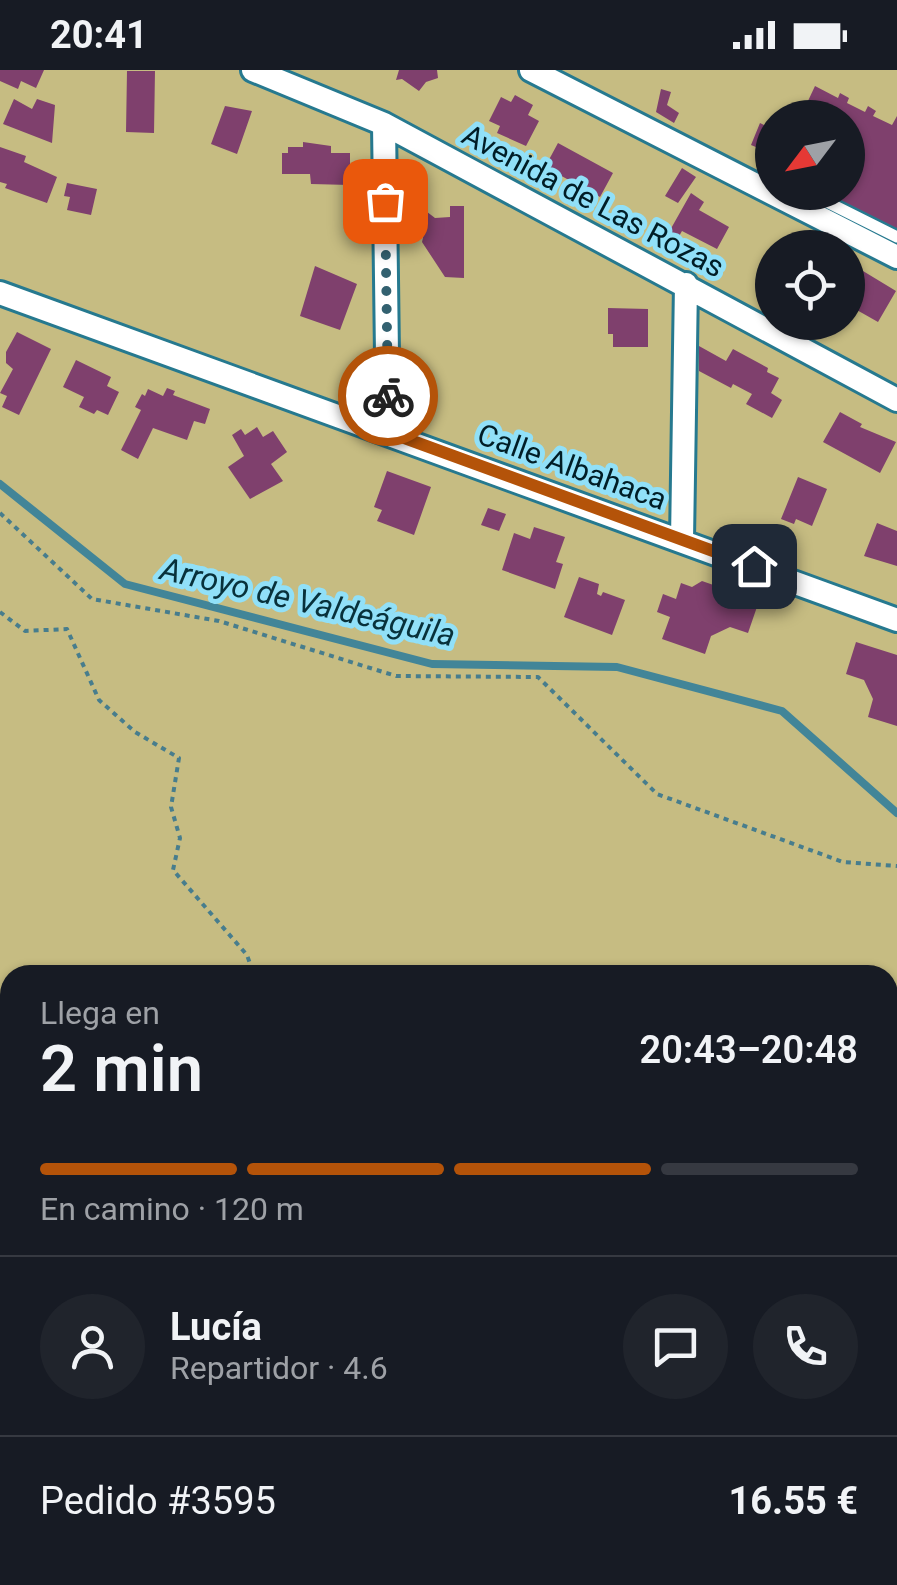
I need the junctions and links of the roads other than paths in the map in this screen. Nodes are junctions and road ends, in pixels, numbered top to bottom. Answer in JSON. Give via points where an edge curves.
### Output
{"nodes":[{"id":1,"x":254,"y":70,"type":"edge"},
{"id":2,"x":531,"y":70,"type":"edge"},
{"id":3,"x":384,"y":124,"type":"junction"},
{"id":4,"x":844,"y":210,"type":"edge"},
{"id":5,"x":897,"y":236,"type":"edge"},
{"id":6,"x":897,"y":257,"type":"edge"},
{"id":7,"x":686,"y":284,"type":"junction"},
{"id":8,"x":0,"y":293,"type":"edge"},
{"id":9,"x":897,"y":400,"type":"edge"},
{"id":10,"x":388,"y":432,"type":"junction"},
{"id":11,"x":682,"y":540,"type":"junction"},
{"id":12,"x":897,"y":620,"type":"edge"}],
"edges":[{"from":1,"to":3,"type":"street","name":"Avenida de Las Rozas"},
{"from":2,"to":6,"type":"street"},
{"from":3,"to":7,"type":"street","name":"Avenida de Las Rozas"},
{"from":3,"to":10,"type":"street"},
{"from":4,"to":5,"type":"lane"},
{"from":7,"to":9,"type":"street","name":"Avenida de Las Rozas"},
{"from":7,"to":11,"type":"street"},
{"from":8,"to":10,"type":"street","name":"Calle Albahaca"},
{"from":10,"to":11,"type":"street","name":"Calle Albahaca"},
{"from":11,"to":12,"type":"street","name":"Calle Albahaca"}]}
